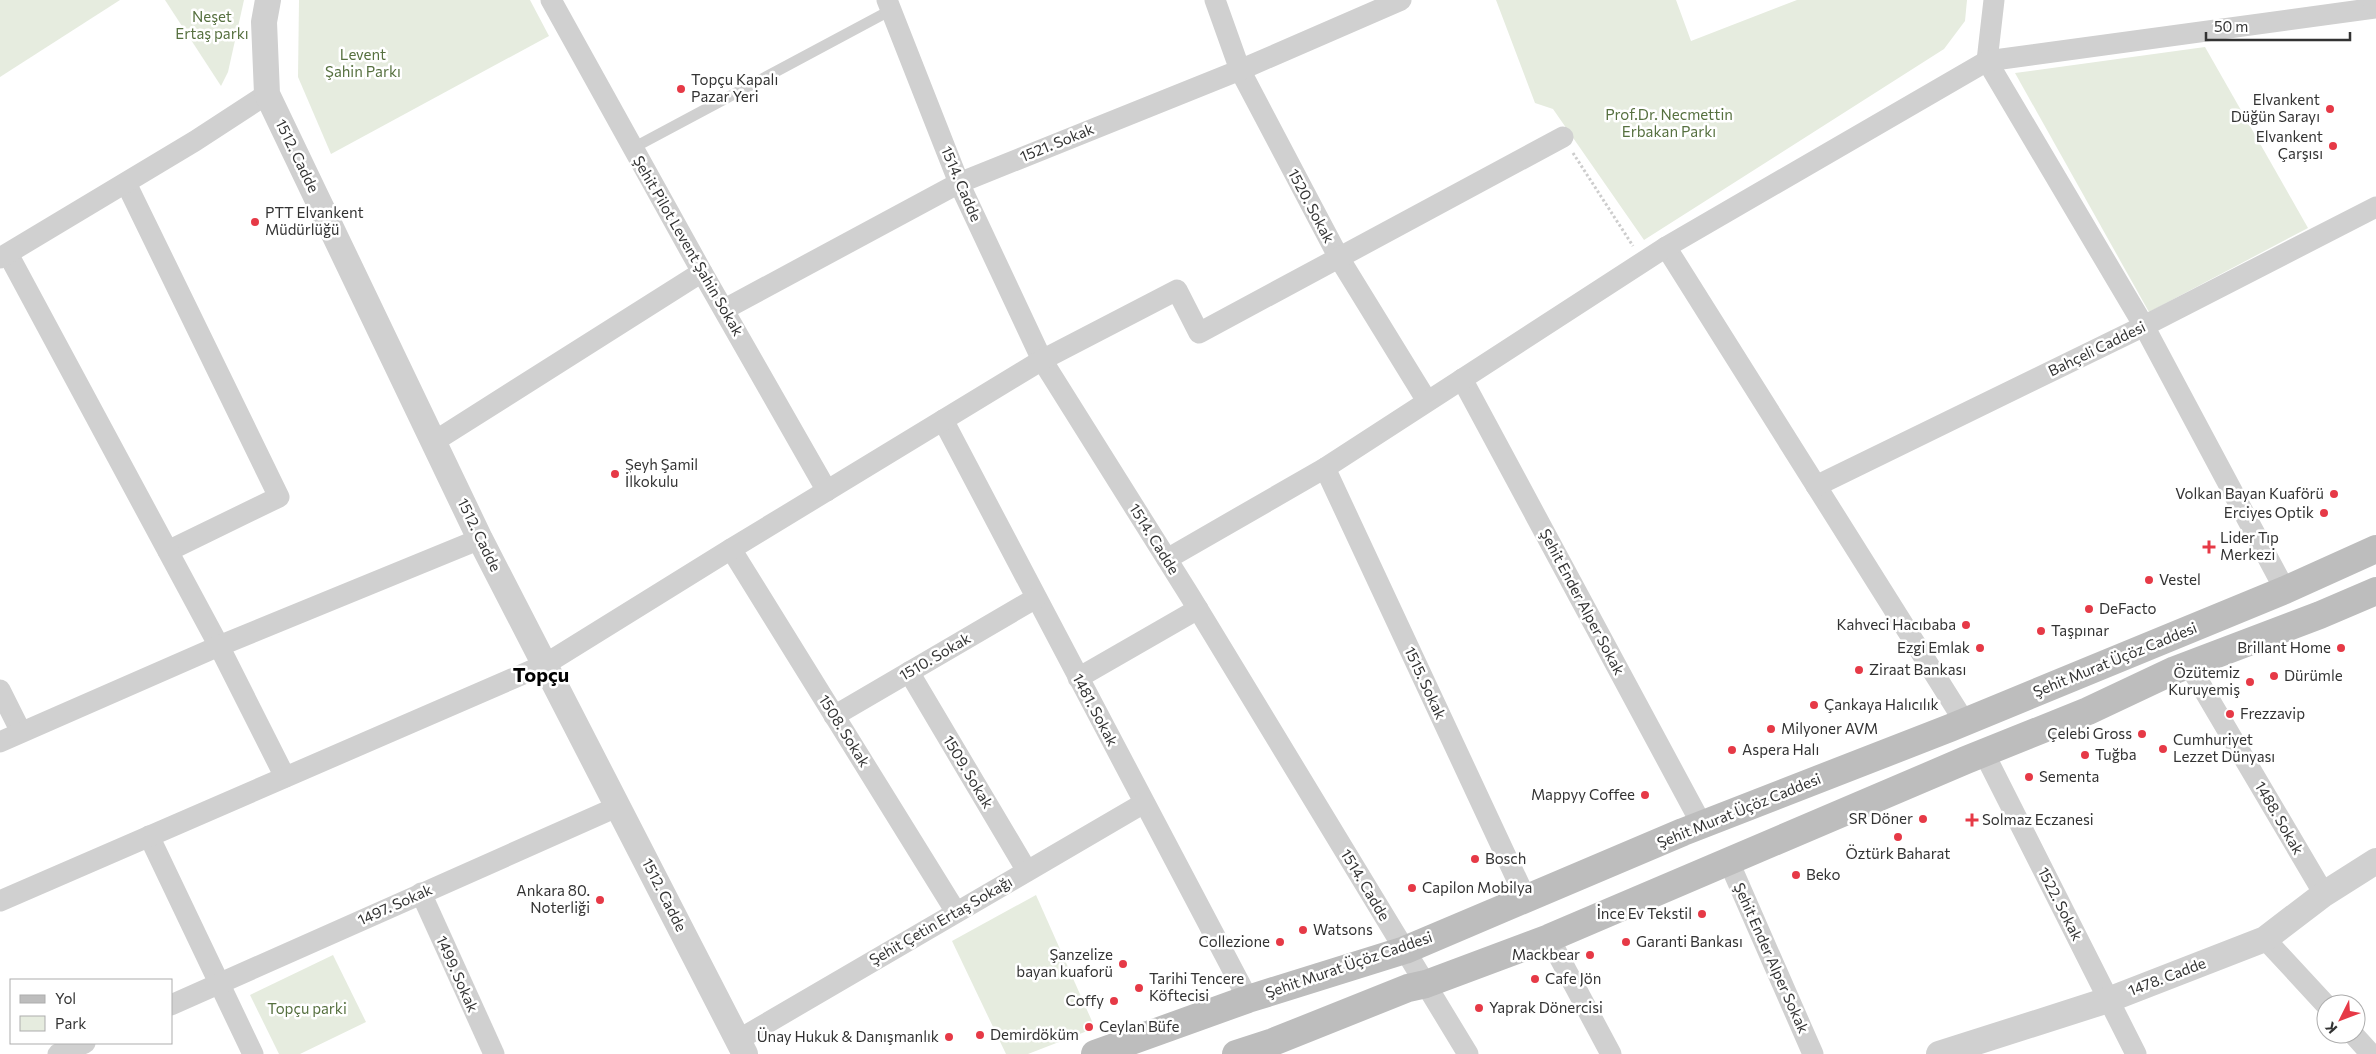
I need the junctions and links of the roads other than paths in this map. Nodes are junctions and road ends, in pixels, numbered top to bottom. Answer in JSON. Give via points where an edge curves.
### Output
{"nodes":[{"id":1,"x":268,"y":0,"type":"edge"},
{"id":2,"x":551,"y":0,"type":"edge"},
{"id":3,"x":1215,"y":0,"type":"edge"},
{"id":4,"x":1401,"y":0,"type":"edge"},
{"id":5,"x":1994,"y":0,"type":"edge"},
{"id":6,"x":889,"y":5,"type":"edge"},
{"id":7,"x":2376,"y":8,"type":"edge"},
{"id":8,"x":1987,"y":61,"type":"junction"},
{"id":9,"x":1240,"y":70,"type":"junction"},
{"id":10,"x":267,"y":94,"type":"junction"},
{"id":11,"x":1563,"y":138,"type":"road end"},
{"id":12,"x":633,"y":148,"type":"junction"},
{"id":13,"x":126,"y":183,"type":"junction"},
{"id":14,"x":959,"y":183,"type":"junction"},
{"id":15,"x":2376,"y":206,"type":"edge"},
{"id":16,"x":1666,"y":247,"type":"junction"},
{"id":17,"x":4,"y":256,"type":"edge"},
{"id":18,"x":1339,"y":258,"type":"junction"},
{"id":19,"x":702,"y":272,"type":"junction"},
{"id":20,"x":724,"y":309,"type":"junction"},
{"id":21,"x":2144,"y":326,"type":"junction"},
{"id":22,"x":1042,"y":360,"type":"junction"},
{"id":23,"x":1462,"y":379,"type":"junction"},
{"id":24,"x":1427,"y":401,"type":"junction"},
{"id":25,"x":943,"y":420,"type":"junction"},
{"id":26,"x":435,"y":441,"type":"junction"},
{"id":27,"x":1324,"y":468,"type":"junction"},
{"id":28,"x":1816,"y":486,"type":"junction"},
{"id":29,"x":827,"y":490,"type":"junction"},
{"id":30,"x":480,"y":539,"type":"junction"},
{"id":31,"x":731,"y":549,"type":"junction"},
{"id":32,"x":2376,"y":549,"type":"edge"},
{"id":33,"x":168,"y":551,"type":"junction"},
{"id":34,"x":1167,"y":559,"type":"junction"},
{"id":35,"x":2285,"y":590,"type":"junction"},
{"id":36,"x":2376,"y":591,"type":"edge"},
{"id":37,"x":1036,"y":598,"type":"junction"},
{"id":38,"x":1198,"y":609,"type":"junction"},
{"id":39,"x":218,"y":646,"type":"junction"},
{"id":40,"x":544,"y":665,"type":"junction"},
{"id":41,"x":2189,"y":665,"type":"junction"},
{"id":42,"x":909,"y":672,"type":"junction"},
{"id":43,"x":1078,"y":678,"type":"junction"},
{"id":44,"x":0,"y":690,"type":"edge"},
{"id":45,"x":834,"y":716,"type":"junction"},
{"id":46,"x":1964,"y":722,"type":"junction"},
{"id":47,"x":21,"y":732,"type":"junction"},
{"id":48,"x":0,"y":742,"type":"edge"},
{"id":49,"x":1984,"y":753,"type":"junction"},
{"id":50,"x":285,"y":777,"type":"junction"},
{"id":51,"x":1144,"y":803,"type":"junction"},
{"id":52,"x":619,"y":806,"type":"junction"},
{"id":53,"x":1702,"y":825,"type":"junction"},
{"id":54,"x":149,"y":836,"type":"junction"},
{"id":55,"x":2376,"y":861,"type":"edge"},
{"id":56,"x":1729,"y":862,"type":"junction"},
{"id":57,"x":1027,"y":871,"type":"junction"},
{"id":58,"x":421,"y":893,"type":"junction"},
{"id":59,"x":2324,"y":894,"type":"junction"},
{"id":60,"x":1526,"y":898,"type":"junction"},
{"id":61,"x":0,"y":901,"type":"edge"},
{"id":62,"x":956,"y":912,"type":"junction"},
{"id":63,"x":1549,"y":938,"type":"junction"},
{"id":64,"x":2266,"y":939,"type":"junction"},
{"id":65,"x":1405,"y":950,"type":"junction"},
{"id":66,"x":220,"y":984,"type":"junction"},
{"id":67,"x":1426,"y":984,"type":"junction"},
{"id":68,"x":2316,"y":994,"type":"edge"},
{"id":69,"x":1248,"y":999,"type":"junction"},
{"id":70,"x":2108,"y":1000,"type":"junction"},
{"id":71,"x":172,"y":1006,"type":"edge"},
{"id":72,"x":82,"y":1044,"type":"edge"},
{"id":73,"x":2362,"y":1044,"type":"edge"},
{"id":74,"x":1289,"y":1046,"type":"edge"},
{"id":75,"x":741,"y":1047,"type":"edge"},
{"id":76,"x":1970,"y":1050,"type":"edge"},
{"id":77,"x":58,"y":1054,"type":"edge"},
{"id":78,"x":253,"y":1054,"type":"edge"},
{"id":79,"x":494,"y":1054,"type":"edge"},
{"id":80,"x":1095,"y":1054,"type":"edge"},
{"id":81,"x":1236,"y":1054,"type":"edge"},
{"id":82,"x":1468,"y":1054,"type":"edge"},
{"id":83,"x":1611,"y":1054,"type":"edge"},
{"id":84,"x":1813,"y":1054,"type":"edge"},
{"id":85,"x":1939,"y":1054,"type":"edge"},
{"id":86,"x":2136,"y":1054,"type":"edge"},
{"id":87,"x":2371,"y":1054,"type":"edge"}],
"edges":[{"from":1,"to":10,"type":"street","name":"1512. Cadde","via":[[264,22]]},
{"from":2,"to":12,"type":"street","name":"Şehit Pilot Levent Şahin Sokak"},
{"from":3,"to":9,"type":"street","name":"1520. Sokak"},
{"from":4,"to":9,"type":"street","name":"1521. Sokak"},
{"from":5,"to":8,"type":"street"},
{"from":6,"to":12,"type":"lane"},
{"from":6,"to":14,"type":"street","name":"1514. Cadde"},
{"from":7,"to":8,"type":"street"},
{"from":8,"to":16,"type":"street"},
{"from":8,"to":21,"type":"street"},
{"from":9,"to":14,"type":"street","name":"1521. Sokak"},
{"from":9,"to":18,"type":"street","name":"1520. Sokak"},
{"from":10,"to":13,"type":"street"},
{"from":10,"to":26,"type":"street","name":"1512. Cadde"},
{"from":11,"to":18,"type":"street"},
{"from":12,"to":19,"type":"street","name":"Şehit Pilot Levent Şahin Sokak"},
{"from":13,"to":17,"type":"street"},
{"from":13,"to":33,"type":"street","via":[[279,497]]},
{"from":14,"to":20,"type":"street","name":"1521. Sokak"},
{"from":14,"to":22,"type":"street","name":"1514. Cadde"},
{"from":15,"to":21,"type":"street","name":"Bahçeli Caddesi"},
{"from":16,"to":23,"type":"street"},
{"from":16,"to":28,"type":"street"},
{"from":17,"to":33,"type":"street"},
{"from":18,"to":22,"type":"street","via":[[1199,333],[1177,290]]},
{"from":18,"to":24,"type":"street","name":"1520. Sokak"},
{"from":19,"to":20,"type":"street","name":"Şehit Pilot Levent Şahin Sokak"},
{"from":19,"to":26,"type":"street"},
{"from":20,"to":29,"type":"street","name":"Şehit Pilot Levent Şahin Sokak"},
{"from":21,"to":28,"type":"street","name":"Bahçeli Caddesi"},
{"from":21,"to":35,"type":"street"},
{"from":22,"to":25,"type":"street"},
{"from":22,"to":34,"type":"street","name":"1514. Cadde"},
{"from":23,"to":24,"type":"street"},
{"from":23,"to":53,"type":"street","name":"Şehit Ender Alper Sokak"},
{"from":24,"to":27,"type":"street"},
{"from":25,"to":29,"type":"street"},
{"from":25,"to":37,"type":"street","name":"1481. Sokak"},
{"from":26,"to":30,"type":"street","name":"1512. Cadde"},
{"from":27,"to":34,"type":"street"},
{"from":27,"to":60,"type":"street","name":"1515. Sokak"},
{"from":28,"to":46,"type":"street"},
{"from":29,"to":31,"type":"street"},
{"from":30,"to":39,"type":"street"},
{"from":30,"to":40,"type":"street","name":"1512. Cadde"},
{"from":31,"to":40,"type":"street"},
{"from":31,"to":45,"type":"street","name":"1508. Sokak"},
{"from":32,"to":35,"type":"main road","name":"Şehit Murat Üçöz Caddesi"},
{"from":33,"to":39,"type":"street"},
{"from":34,"to":38,"type":"street","name":"1514. Cadde"},
{"from":35,"to":46,"type":"main road","name":"Şehit Murat Üçöz Caddesi"},
{"from":36,"to":41,"type":"main road","name":"Şehit Murat Üçöz Caddesi"},
{"from":37,"to":42,"type":"street","name":"1510. Sokak"},
{"from":37,"to":43,"type":"street","name":"1481. Sokak"},
{"from":38,"to":43,"type":"street"},
{"from":38,"to":65,"type":"street","name":"1514. Cadde"},
{"from":39,"to":47,"type":"street"},
{"from":39,"to":50,"type":"street"},
{"from":40,"to":50,"type":"street"},
{"from":40,"to":52,"type":"street","name":"1512. Cadde"},
{"from":41,"to":49,"type":"main road","name":"Şehit Murat Üçöz Caddesi"},
{"from":41,"to":59,"type":"street","name":"1488. Sokak"},
{"from":42,"to":45,"type":"street","name":"1510. Sokak"},
{"from":42,"to":57,"type":"street","name":"1509. Sokak"},
{"from":43,"to":51,"type":"street","name":"1481. Sokak"},
{"from":44,"to":47,"type":"street"},
{"from":45,"to":62,"type":"street","name":"1508. Sokak"},
{"from":46,"to":53,"type":"main road","name":"Şehit Murat Üçöz Caddesi"},
{"from":47,"to":48,"type":"street"},
{"from":49,"to":56,"type":"main road","name":"Şehit Murat Üçöz Caddesi"},
{"from":49,"to":70,"type":"street","name":"1522. Sokak"},
{"from":50,"to":54,"type":"street"},
{"from":51,"to":57,"type":"street","name":"Şehit Çetin Ertaş Sokağı"},
{"from":51,"to":69,"type":"street","name":"1481. Sokak"},
{"from":52,"to":58,"type":"street","name":"1497. Sokak"},
{"from":52,"to":75,"type":"street","name":"1512. Cadde"},
{"from":53,"to":60,"type":"main road","name":"Şehit Murat Üçöz Caddesi"},
{"from":54,"to":61,"type":"street"},
{"from":54,"to":66,"type":"street"},
{"from":55,"to":59,"type":"street","name":"1478. Cadde"},
{"from":56,"to":63,"type":"main road","name":"Şehit Murat Üçöz Caddesi"},
{"from":56,"to":84,"type":"street","name":"Şehit Ender Alper Sokak"},
{"from":57,"to":62,"type":"street","name":"Şehit Çetin Ertaş Sokağı"},
{"from":58,"to":66,"type":"street","name":"1497. Sokak"},
{"from":58,"to":79,"type":"street","name":"1499. Sokak"},
{"from":59,"to":64,"type":"street","name":"1478. Cadde"},
{"from":60,"to":65,"type":"main road","name":"Şehit Murat Üçöz Caddesi"},
{"from":62,"to":75,"type":"street","name":"Şehit Çetin Ertaş Sokağı"},
{"from":63,"to":67,"type":"main road","name":"Şehit Murat Üçöz Caddesi"},
{"from":63,"to":83,"type":"street"},
{"from":64,"to":68,"type":"street"},
{"from":64,"to":70,"type":"street","name":"1478. Cadde"},
{"from":65,"to":67,"type":"street","name":"1514. Cadde"},
{"from":65,"to":69,"type":"main road","name":"Şehit Murat Üçöz Caddesi"},
{"from":66,"to":71,"type":"street","name":"1497. Sokak"},
{"from":66,"to":78,"type":"street"},
{"from":67,"to":74,"type":"main road","name":"Şehit Murat Üçöz Caddesi","via":[[1408,988]]},
{"from":67,"to":82,"type":"street","name":"1514. Cadde"},
{"from":69,"to":80,"type":"main road","name":"Şehit Murat Üçöz Caddesi"},
{"from":70,"to":76,"type":"street","name":"1478. Cadde"},
{"from":70,"to":86,"type":"street","name":"1522. Sokak"},
{"from":72,"to":77,"type":"street"},
{"from":73,"to":87,"type":"street"},
{"from":74,"to":81,"type":"main road","name":"Şehit Murat Üçöz Caddesi"},
{"from":76,"to":85,"type":"street","name":"1478. Cadde"}]}
